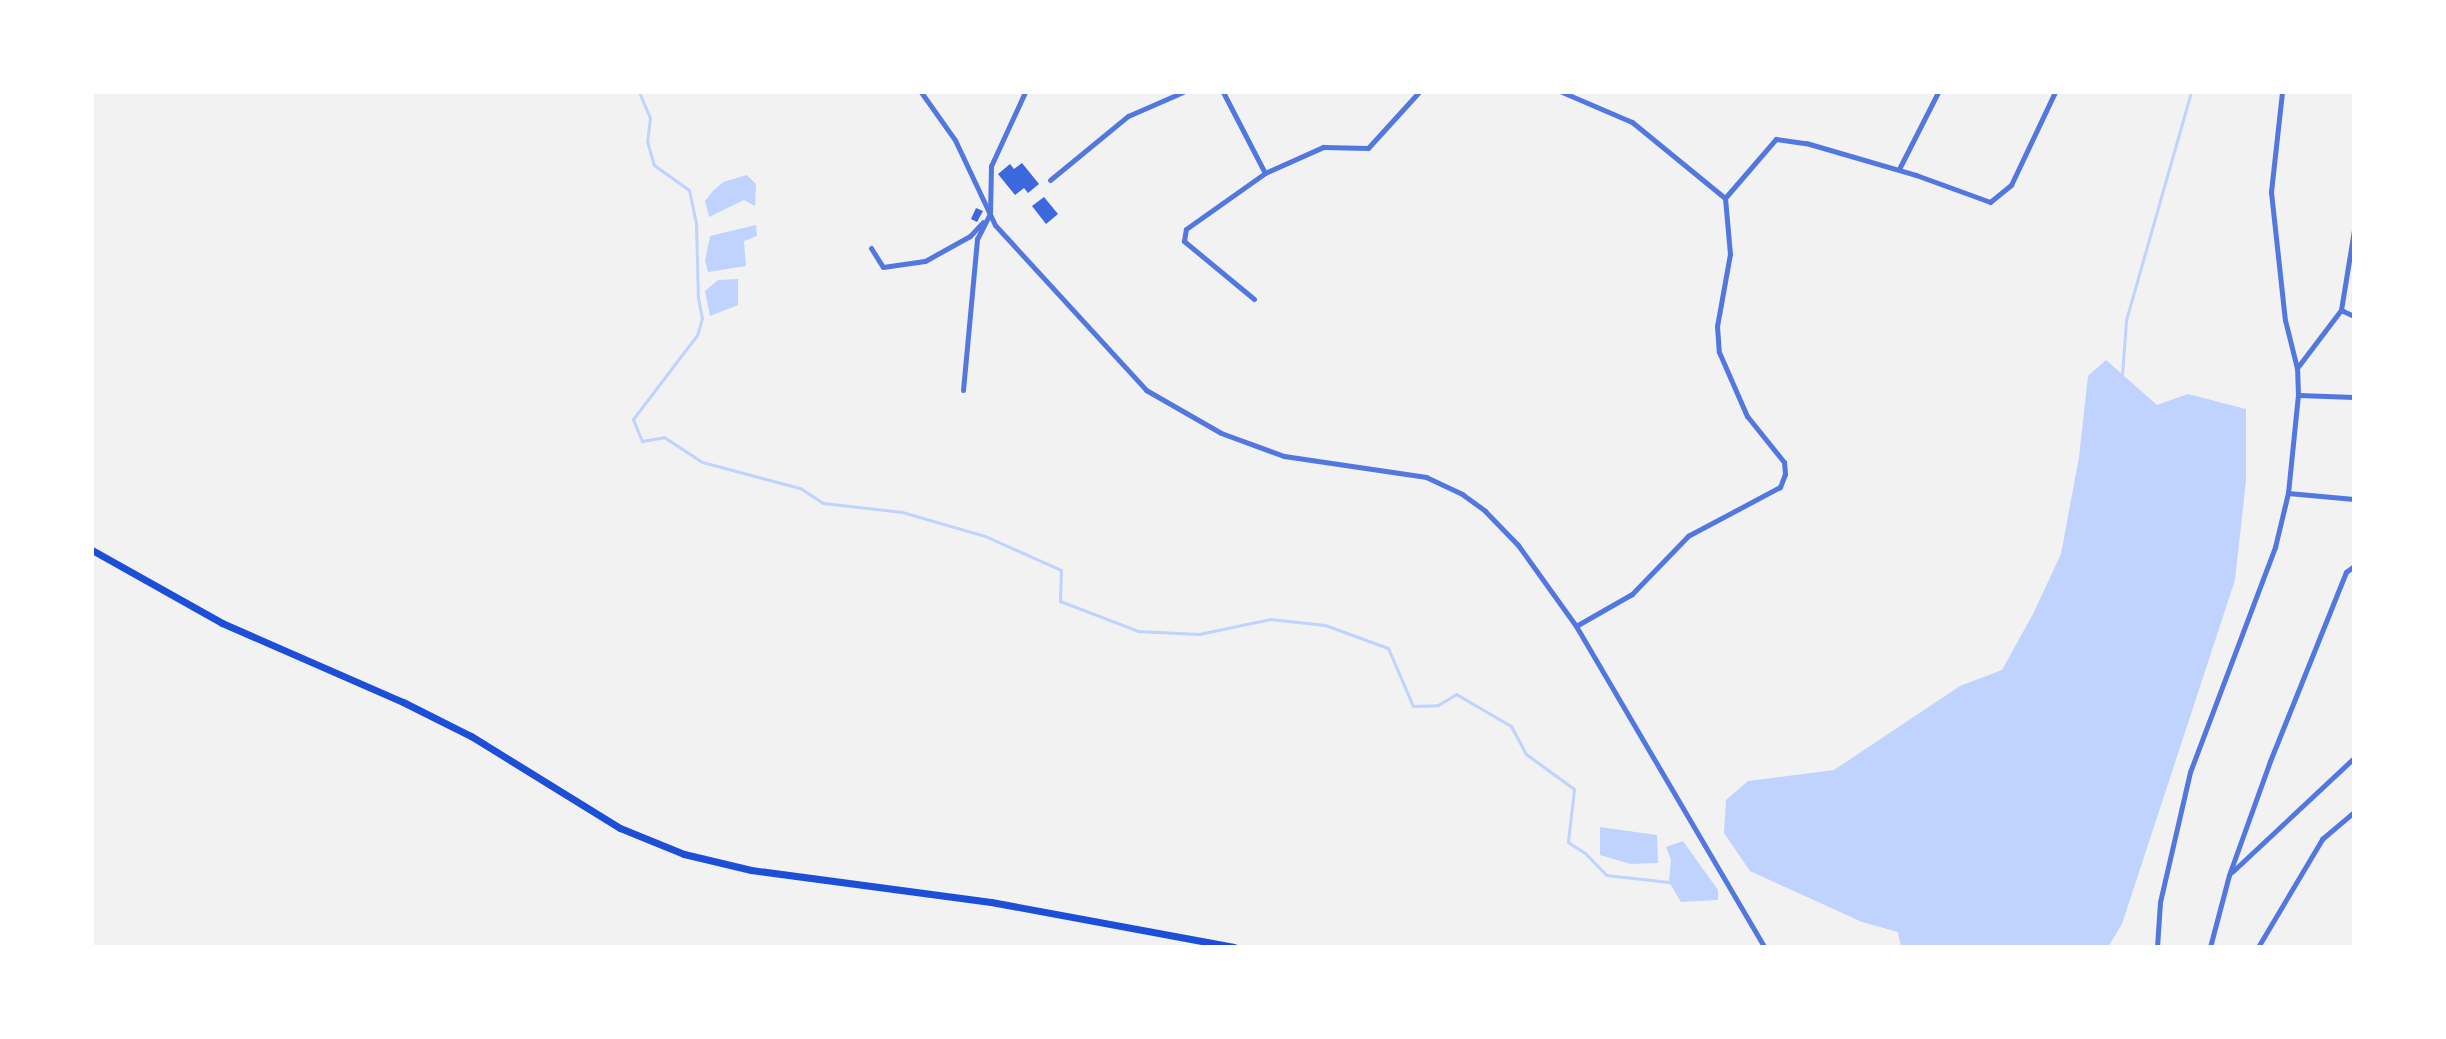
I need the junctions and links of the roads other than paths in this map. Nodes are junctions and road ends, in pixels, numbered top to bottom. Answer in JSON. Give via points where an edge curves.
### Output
{"nodes":[{"id":1,"x":921,"y":92,"type":"edge"},
{"id":2,"x":1025,"y":92,"type":"edge"},
{"id":3,"x":1183,"y":92,"type":"edge"},
{"id":4,"x":1223,"y":92,"type":"edge"},
{"id":5,"x":1419,"y":92,"type":"edge"},
{"id":6,"x":1562,"y":92,"type":"edge"},
{"id":7,"x":1938,"y":92,"type":"edge"},
{"id":8,"x":2055,"y":92,"type":"edge"},
{"id":9,"x":2282,"y":92,"type":"edge"},
{"id":10,"x":1570,"y":93,"type":"edge"},
{"id":11,"x":1899,"y":170,"type":"junction"},
{"id":12,"x":1265,"y":173,"type":"junction"},
{"id":13,"x":1050,"y":180,"type":"dead end"},
{"id":14,"x":1725,"y":198,"type":"junction"},
{"id":15,"x":990,"y":214,"type":"junction"},
{"id":16,"x":2354,"y":230,"type":"edge"},
{"id":17,"x":871,"y":248,"type":"dead end"},
{"id":18,"x":1254,"y":299,"type":"dead end"},
{"id":19,"x":2341,"y":310,"type":"junction"},
{"id":20,"x":2354,"y":316,"type":"edge"},
{"id":21,"x":2297,"y":368,"type":"junction"},
{"id":22,"x":963,"y":390,"type":"dead end"},
{"id":23,"x":2298,"y":395,"type":"junction"},
{"id":24,"x":2354,"y":397,"type":"edge"},
{"id":25,"x":2288,"y":493,"type":"junction"},
{"id":26,"x":2354,"y":499,"type":"edge"},
{"id":27,"x":92,"y":550,"type":"edge"},
{"id":28,"x":2354,"y":566,"type":"edge"},
{"id":29,"x":1576,"y":626,"type":"junction"},
{"id":30,"x":2354,"y":758,"type":"edge"},
{"id":31,"x":2354,"y":812,"type":"edge"},
{"id":32,"x":2229,"y":875,"type":"junction"},
{"id":33,"x":1234,"y":947,"type":"edge"},
{"id":34,"x":1764,"y":947,"type":"edge"},
{"id":35,"x":2157,"y":947,"type":"edge"},
{"id":36,"x":2210,"y":947,"type":"edge"},
{"id":37,"x":2258,"y":947,"type":"edge"}],
"edges":[{"from":1,"to":15,"type":"street","via":[[955,140]]},
{"from":2,"to":15,"type":"street","via":[[991,166]]},
{"from":3,"to":13,"type":"street","via":[[1128,116]]},
{"from":4,"to":12,"type":"street"},
{"from":5,"to":12,"type":"street","via":[[1368,148],[1323,147]]},
{"from":6,"to":10,"type":"street"},
{"from":7,"to":11,"type":"street"},
{"from":8,"to":11,"type":"street","via":[[2011,185],[1990,202]]},
{"from":9,"to":21,"type":"street","via":[[2271,192],[2285,320]]},
{"from":10,"to":14,"type":"street","via":[[1632,122]]},
{"from":11,"to":14,"type":"street","via":[[1776,139]]},
{"from":12,"to":18,"type":"street","via":[[1186,229],[1184,241]]},
{"from":14,"to":29,"type":"street","via":[[1730,254],[1717,326],[1719,352],[1747,416],[1784,462],[1785,474],[1780,487],[1688,536],[1632,594]]},
{"from":15,"to":17,"type":"street","via":[[970,236],[925,261],[883,267]]},
{"from":15,"to":22,"type":"street","via":[[977,239]]},
{"from":15,"to":29,"type":"street","via":[[1146,390],[1221,433],[1284,456],[1426,477],[1462,494],[1518,545]]},
{"from":16,"to":19,"type":"street"},
{"from":19,"to":20,"type":"street"},
{"from":19,"to":21,"type":"street"},
{"from":21,"to":23,"type":"street"},
{"from":23,"to":24,"type":"street"},
{"from":23,"to":25,"type":"street"},
{"from":25,"to":26,"type":"street"},
{"from":25,"to":35,"type":"street","via":[[2275,547],[2190,772],[2160,902]]},
{"from":27,"to":33,"type":"main road","via":[[222,623],[471,736],[620,828],[684,854],[751,870],[991,902]]},
{"from":28,"to":32,"type":"street","via":[[2346,572]]},
{"from":29,"to":34,"type":"street"},
{"from":30,"to":32,"type":"street"},
{"from":31,"to":37,"type":"street","via":[[2322,839]]},
{"from":32,"to":36,"type":"street"}]}
